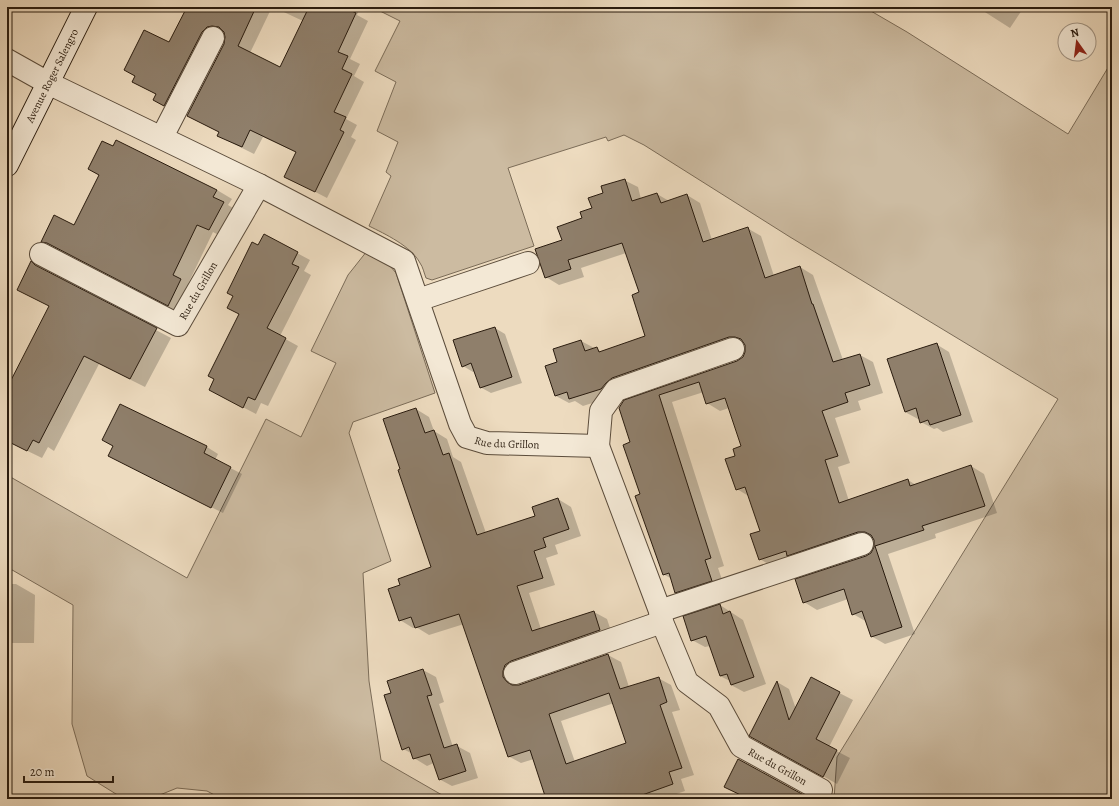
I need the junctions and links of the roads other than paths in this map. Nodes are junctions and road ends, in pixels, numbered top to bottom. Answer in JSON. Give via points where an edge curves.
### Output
{"nodes":[{"id":1,"x":86,"y":7,"type":"edge"},
{"id":2,"x":213,"y":38,"type":"dead end"},
{"id":3,"x":7,"y":60,"type":"edge"},
{"id":4,"x":48,"y":82,"type":"junction"},
{"id":5,"x":162,"y":137,"type":"junction"},
{"id":6,"x":7,"y":165,"type":"edge"},
{"id":7,"x":259,"y":185,"type":"junction"},
{"id":8,"x":41,"y":254,"type":"dead end"},
{"id":9,"x":528,"y":263,"type":"dead end"},
{"id":10,"x":418,"y":300,"type":"junction"},
{"id":11,"x":733,"y":349,"type":"dead end"},
{"id":12,"x":598,"y":446,"type":"junction"},
{"id":13,"x":862,"y":544,"type":"dead end"},
{"id":14,"x":661,"y":616,"type":"junction"},
{"id":15,"x":515,"y":674,"type":"dead end"},
{"id":16,"x":821,"y":790,"type":"dead end"}],
"edges":[{"from":1,"to":4,"type":"street","name":"Avenue Roger Salengro"},
{"from":2,"to":5,"type":"street"},
{"from":3,"to":4,"type":"street","name":"Rue du Grillon"},
{"from":4,"to":5,"type":"street","name":"Rue du Grillon"},
{"from":4,"to":6,"type":"street","name":"Avenue Roger Salengro"},
{"from":5,"to":7,"type":"street","name":"Rue du Grillon"},
{"from":7,"to":8,"type":"street","name":"Rue du Grillon","via":[[178,325]]},
{"from":7,"to":10,"type":"street","name":"Rue du Grillon","via":[[404,261]]},
{"from":9,"to":10,"type":"street"},
{"from":10,"to":12,"type":"street","name":"Rue du Grillon","via":[[460,424],[467,437],[486,443]]},
{"from":11,"to":12,"type":"street","name":"Rue du Grillon","via":[[616,390],[601,411]]},
{"from":12,"to":14,"type":"street","name":"Rue du Grillon"},
{"from":13,"to":14,"type":"street"},
{"from":14,"to":15,"type":"street"},
{"from":14,"to":16,"type":"street","name":"Rue du Grillon","via":[[687,682],[719,706],[741,746]]}]}
